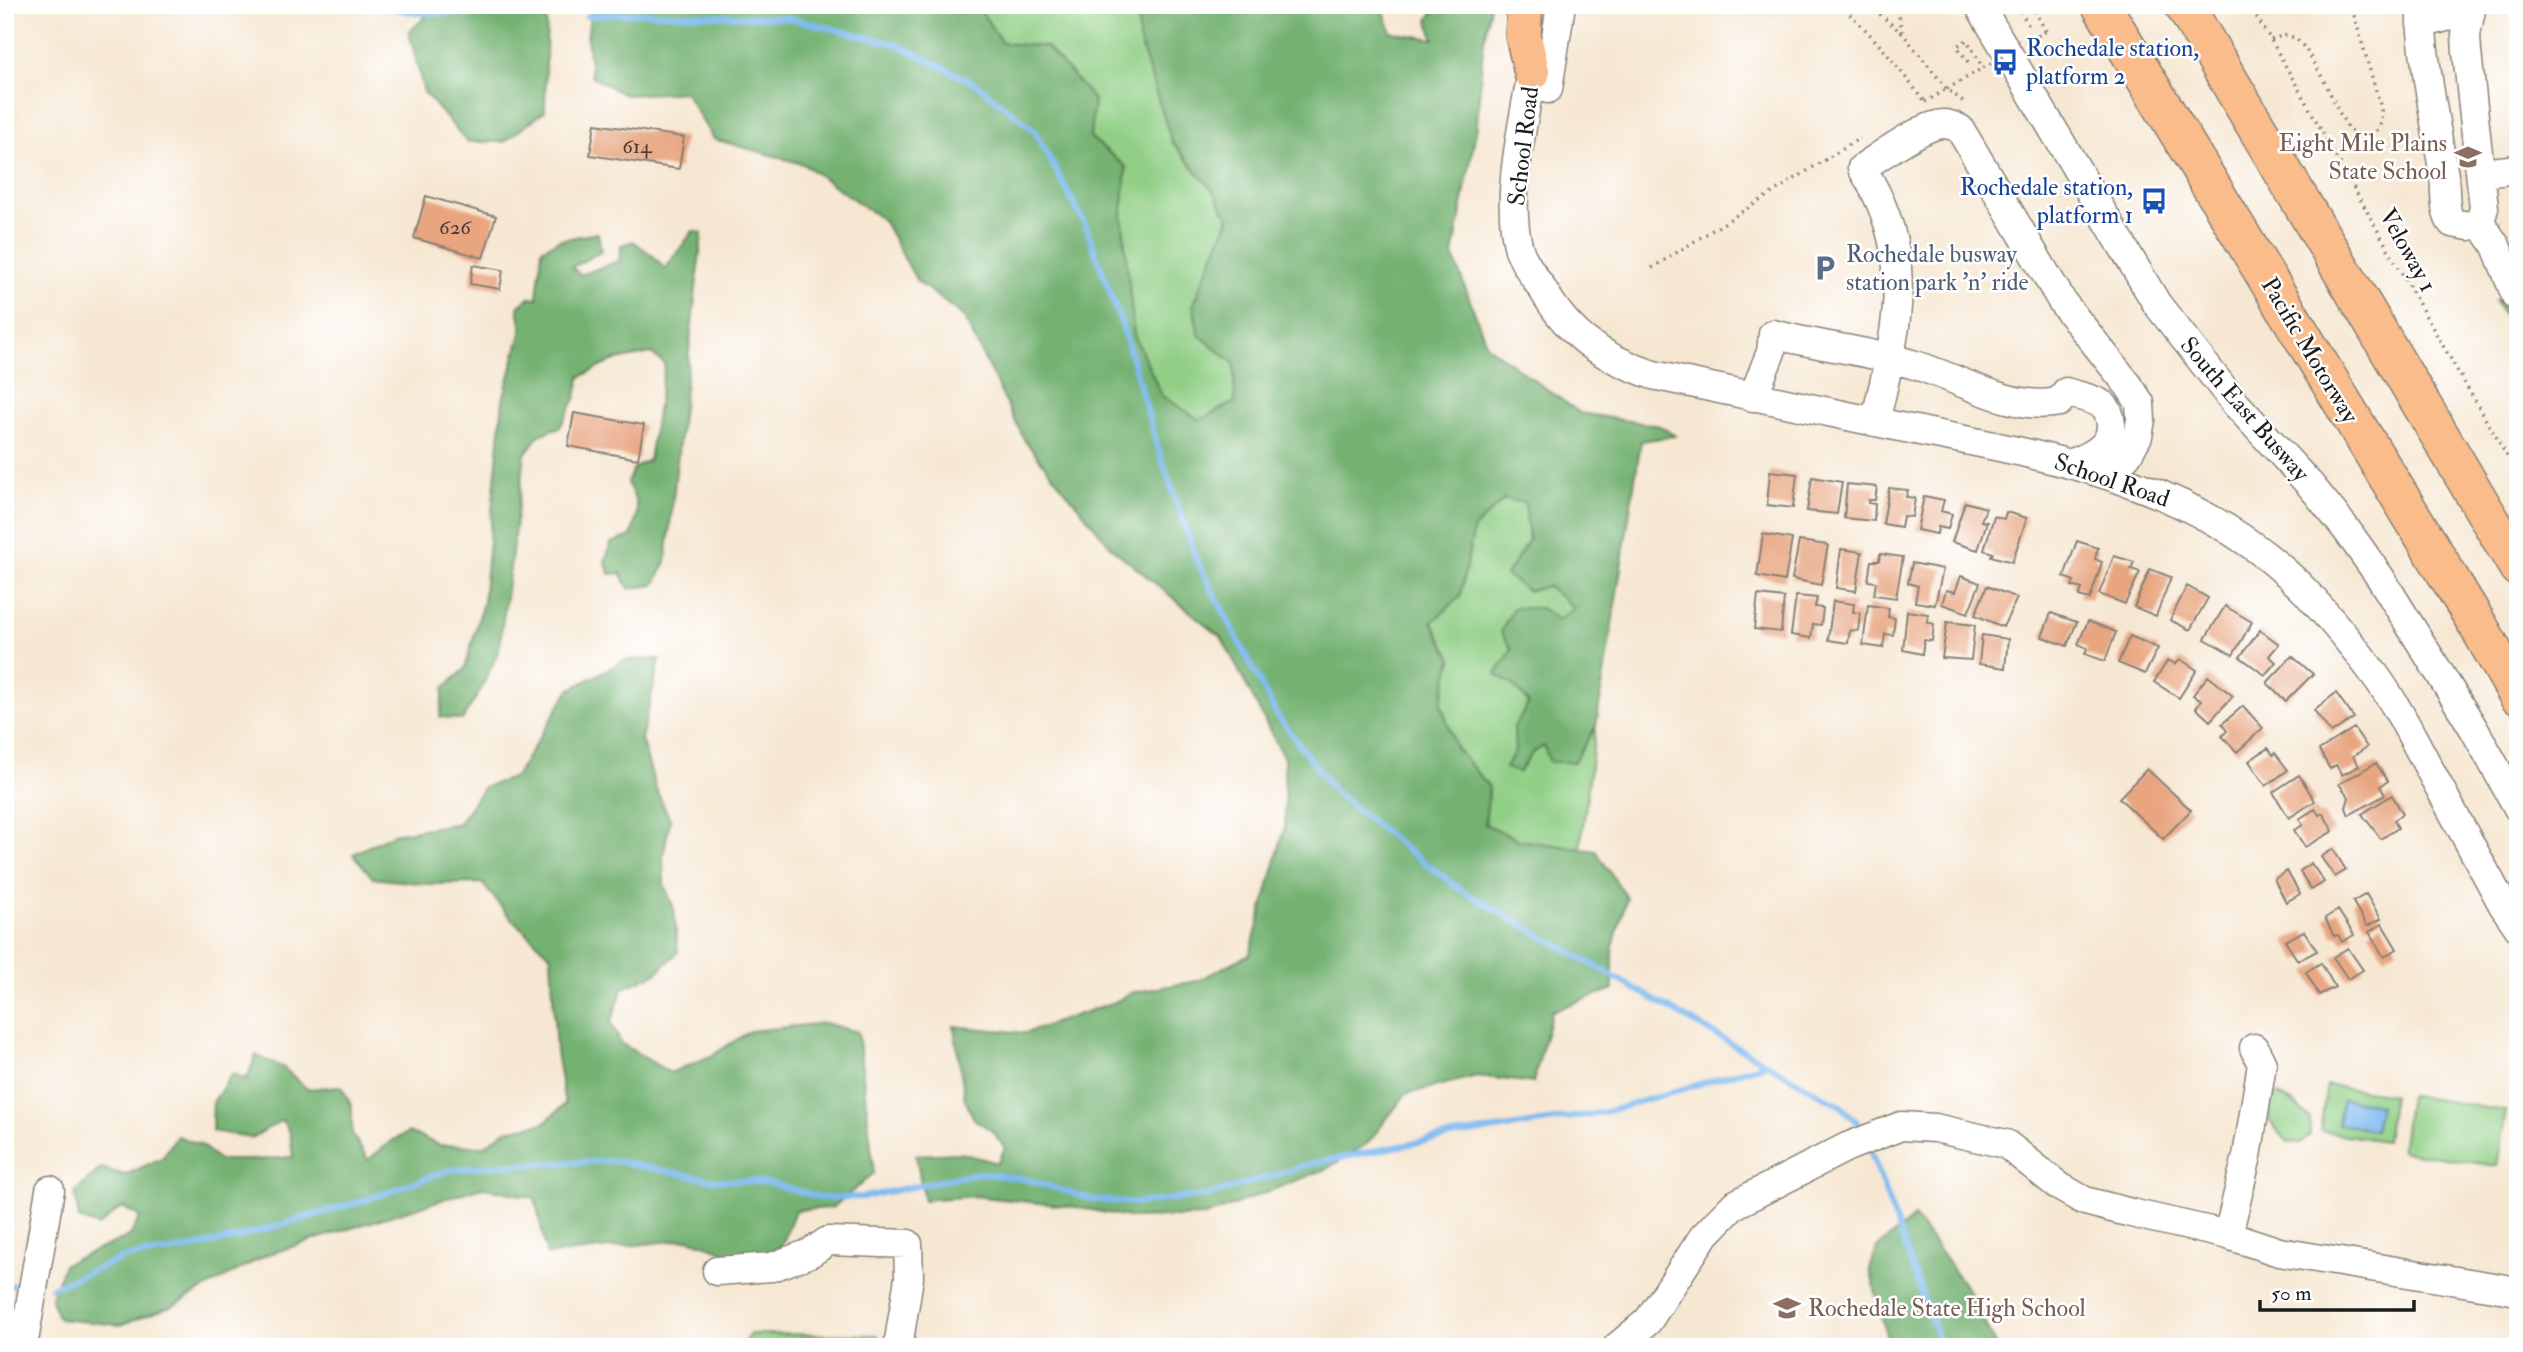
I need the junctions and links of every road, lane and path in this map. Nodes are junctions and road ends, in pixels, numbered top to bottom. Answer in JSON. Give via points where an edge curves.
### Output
{"nodes":[{"id":1,"x":1525,"y":5,"type":"edge"},
{"id":2,"x":1542,"y":5,"type":"edge"},
{"id":3,"x":1562,"y":5,"type":"edge"},
{"id":4,"x":1839,"y":5,"type":"edge"},
{"id":5,"x":1869,"y":5,"type":"edge"},
{"id":6,"x":1891,"y":5,"type":"edge"},
{"id":7,"x":1979,"y":5,"type":"edge"},
{"id":8,"x":2030,"y":5,"type":"edge"},
{"id":9,"x":2101,"y":5,"type":"edge"},
{"id":10,"x":2184,"y":5,"type":"edge"},
{"id":11,"x":2249,"y":5,"type":"edge"},
{"id":12,"x":2351,"y":5,"type":"edge"},
{"id":13,"x":2471,"y":10,"type":"edge"},
{"id":14,"x":2420,"y":15,"type":"edge"},
{"id":15,"x":2028,"y":24,"type":"dead end"},
{"id":16,"x":1903,"y":34,"type":"junction"},
{"id":17,"x":2271,"y":40,"type":"junction"},
{"id":18,"x":1968,"y":62,"type":"dead end"},
{"id":19,"x":1983,"y":68,"type":"junction"},
{"id":20,"x":1532,"y":73,"type":"junction"},
{"id":21,"x":1947,"y":89,"type":"junction"},
{"id":22,"x":1869,"y":133,"type":"dead end"},
{"id":23,"x":2518,"y":169,"type":"edge"},
{"id":24,"x":2481,"y":173,"type":"junction"},
{"id":25,"x":2480,"y":222,"type":"junction"},
{"id":26,"x":1652,"y":268,"type":"dead end"},
{"id":27,"x":1538,"y":282,"type":"junction"},
{"id":28,"x":2516,"y":296,"type":"edge"},
{"id":29,"x":1890,"y":359,"type":"junction"},
{"id":30,"x":1754,"y":397,"type":"junction"},
{"id":31,"x":1875,"y":422,"type":"junction"},
{"id":32,"x":2070,"y":464,"type":"junction"},
{"id":33,"x":2109,"y":475,"type":"junction"},
{"id":34,"x":2518,"y":475,"type":"edge"},
{"id":35,"x":2518,"y":567,"type":"edge"},
{"id":36,"x":2518,"y":695,"type":"edge"},
{"id":37,"x":2518,"y":808,"type":"edge"},
{"id":38,"x":2518,"y":927,"type":"edge"},
{"id":39,"x":2254,"y":1048,"type":"dead end"},
{"id":40,"x":50,"y":1191,"type":"dead end"},
{"id":41,"x":2228,"y":1235,"type":"junction"},
{"id":42,"x":717,"y":1271,"type":"dead end"},
{"id":43,"x":2518,"y":1292,"type":"edge"},
{"id":44,"x":23,"y":1347,"type":"edge"},
{"id":45,"x":898,"y":1347,"type":"edge"},
{"id":46,"x":1617,"y":1347,"type":"edge"}],
"edges":[{"from":1,"to":20,"type":"main road","via":[[1523,35]]},
{"from":2,"to":20,"type":"street","name":"School Road"},
{"from":3,"to":27,"type":"street","name":"School Road","via":[[1533,181]]},
{"from":4,"to":21,"type":"path","via":[[1878,42],[1923,103]]},
{"from":5,"to":16,"type":"path"},
{"from":6,"to":16,"type":"path"},
{"from":7,"to":37,"type":"street","name":"South East Busway","via":[[2157,304],[2235,403],[2353,538]]},
{"from":8,"to":15,"type":"path","via":[[2020,9]]},
{"from":8,"to":19,"type":"path","bridge":true,"via":[[2046,31]]},
{"from":9,"to":36,"type":"highway","name":"Pacific Motorway"},
{"from":10,"to":35,"type":"highway"},
{"from":11,"to":17,"type":"path","name":"Veloway 1"},
{"from":12,"to":17,"type":"path","via":[[2381,108],[2382,118],[2371,136],[2349,130],[2307,48],[2294,37]]},
{"from":13,"to":14,"type":"street","via":[[2446,17]]},
{"from":13,"to":24,"type":"street","via":[[2466,35]]},
{"from":14,"to":25,"type":"street","via":[[2448,219],[2461,226]]},
{"from":16,"to":21,"type":"path"},
{"from":17,"to":34,"type":"path","name":"Veloway 1"},
{"from":18,"to":19,"type":"path","via":[[1957,46],[1967,40]]},
{"from":19,"to":21,"type":"path","bridge":true},
{"from":20,"to":27,"type":"street","name":"School Road","via":[[1514,209],[1519,250]]},
{"from":22,"to":26,"type":"path"},
{"from":23,"to":24,"type":"street"},
{"from":24,"to":25,"type":"street","via":[[2484,208]]},
{"from":25,"to":28,"type":"street","via":[[2496,246]]},
{"from":27,"to":30,"type":"street","name":"School Road","via":[[1571,328],[1615,362]]},
{"from":29,"to":30,"type":"street","via":[[1773,334]]},
{"from":29,"to":31,"type":"street"},
{"from":29,"to":32,"type":"street","via":[[1992,395],[2044,405],[2059,402],[2066,392],[2103,405],[2110,415],[2107,441],[2093,454]]},
{"from":29,"to":33,"type":"street","via":[[1897,316],[1897,265],[1882,203],[1862,168],[1909,138],[1946,124],[1960,129],[2063,303],[2140,403],[2138,436]]},
{"from":30,"to":31,"type":"street","name":"School Road"},
{"from":31,"to":32,"type":"street","name":"School Road"},
{"from":32,"to":33,"type":"street","name":"School Road"},
{"from":33,"to":38,"type":"street","name":"School Road","via":[[2174,500],[2213,523],[2265,555],[2306,592],[2375,675]]},
{"from":39,"to":41,"type":"street","via":[[2262,1064]]},
{"from":40,"to":44,"type":"street"},
{"from":41,"to":43,"type":"street","via":[[2279,1252]]},
{"from":41,"to":46,"type":"street","via":[[2085,1201],[2006,1144],[1935,1128],[1901,1126],[1847,1147],[1734,1206],[1703,1237],[1647,1321]]},
{"from":42,"to":45,"type":"street","via":[[772,1267],[828,1241],[908,1244],[909,1278]]}]}
